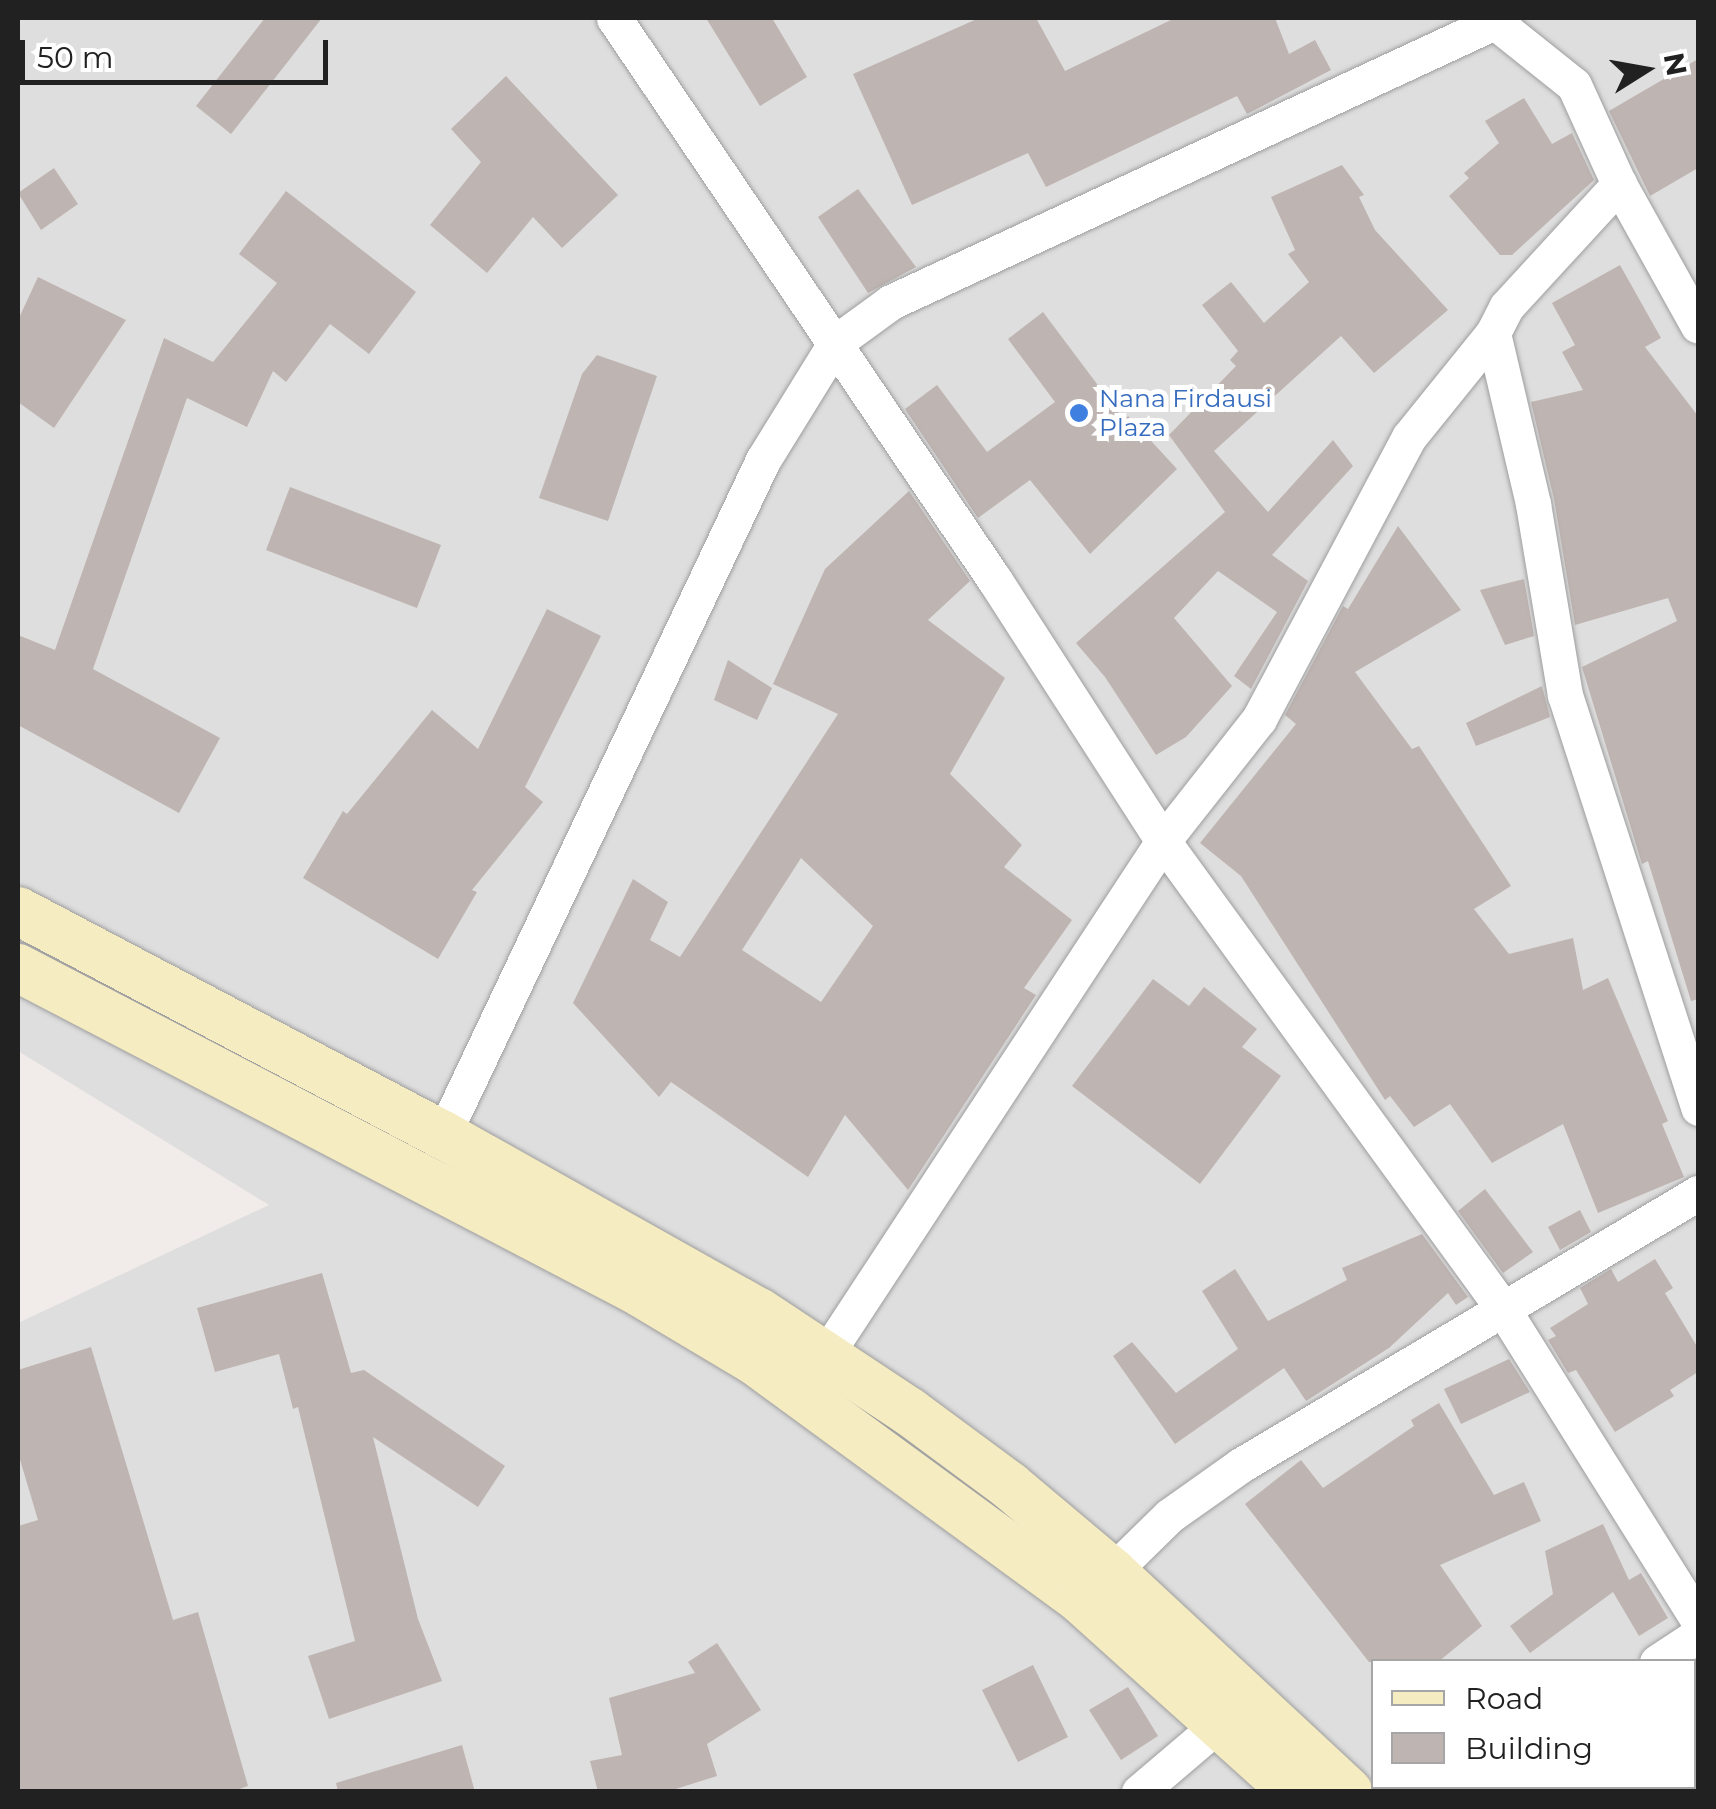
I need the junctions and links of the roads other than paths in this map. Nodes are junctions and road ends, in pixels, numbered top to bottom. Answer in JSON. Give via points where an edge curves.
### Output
{"nodes":[{"id":1,"x":614,"y":18,"type":"edge"},
{"id":2,"x":1495,"y":19,"type":"edge"},
{"id":3,"x":1618,"y":184,"type":"junction"},
{"id":4,"x":1698,"y":326,"type":"edge"},
{"id":5,"x":1494,"y":334,"type":"junction"},
{"id":6,"x":836,"y":342,"type":"junction"},
{"id":7,"x":1163,"y":841,"type":"junction"},
{"id":8,"x":18,"y":911,"type":"edge"},
{"id":9,"x":18,"y":968,"type":"edge"},
{"id":10,"x":1698,"y":1108,"type":"edge"},
{"id":11,"x":444,"y":1136,"type":"junction"},
{"id":12,"x":1698,"y":1193,"type":"edge"},
{"id":13,"x":1500,"y":1306,"type":"junction"},
{"id":14,"x":825,"y":1356,"type":"junction"},
{"id":15,"x":1112,"y":1572,"type":"junction"},
{"id":16,"x":1698,"y":1620,"type":"edge"},
{"id":17,"x":1698,"y":1635,"type":"edge"},
{"id":18,"x":1662,"y":1659,"type":"edge"},
{"id":19,"x":1220,"y":1723,"type":"junction"},
{"id":20,"x":1139,"y":1792,"type":"edge"},
{"id":21,"x":1294,"y":1792,"type":"edge"},
{"id":22,"x":1349,"y":1792,"type":"edge"}],
"edges":[{"from":1,"to":6,"type":"street"},
{"from":2,"to":3,"type":"street","via":[[1574,85]]},
{"from":2,"to":6,"type":"street","via":[[890,302]]},
{"from":3,"to":4,"type":"street"},
{"from":3,"to":5,"type":"street","via":[[1507,306]]},
{"from":5,"to":7,"type":"street","via":[[1410,437],[1258,719]]},
{"from":5,"to":10,"type":"street","via":[[1534,504],[1565,695]]},
{"from":6,"to":7,"type":"street"},
{"from":6,"to":11,"type":"street","via":[[763,460]]},
{"from":7,"to":13,"type":"street"},
{"from":7,"to":14,"type":"street"},
{"from":8,"to":11,"type":"street"},
{"from":9,"to":19,"type":"street","via":[[634,1289],[755,1361],[1080,1599]]},
{"from":11,"to":14,"type":"street","via":[[682,1266]]},
{"from":12,"to":13,"type":"street"},
{"from":13,"to":15,"type":"street","via":[[1241,1465],[1169,1516]]},
{"from":13,"to":16,"type":"street"},
{"from":14,"to":15,"type":"street","via":[[1010,1486]]},
{"from":15,"to":22,"type":"street"},
{"from":17,"to":18,"type":"street"},
{"from":19,"to":20,"type":"street"},
{"from":19,"to":21,"type":"street"}]}
